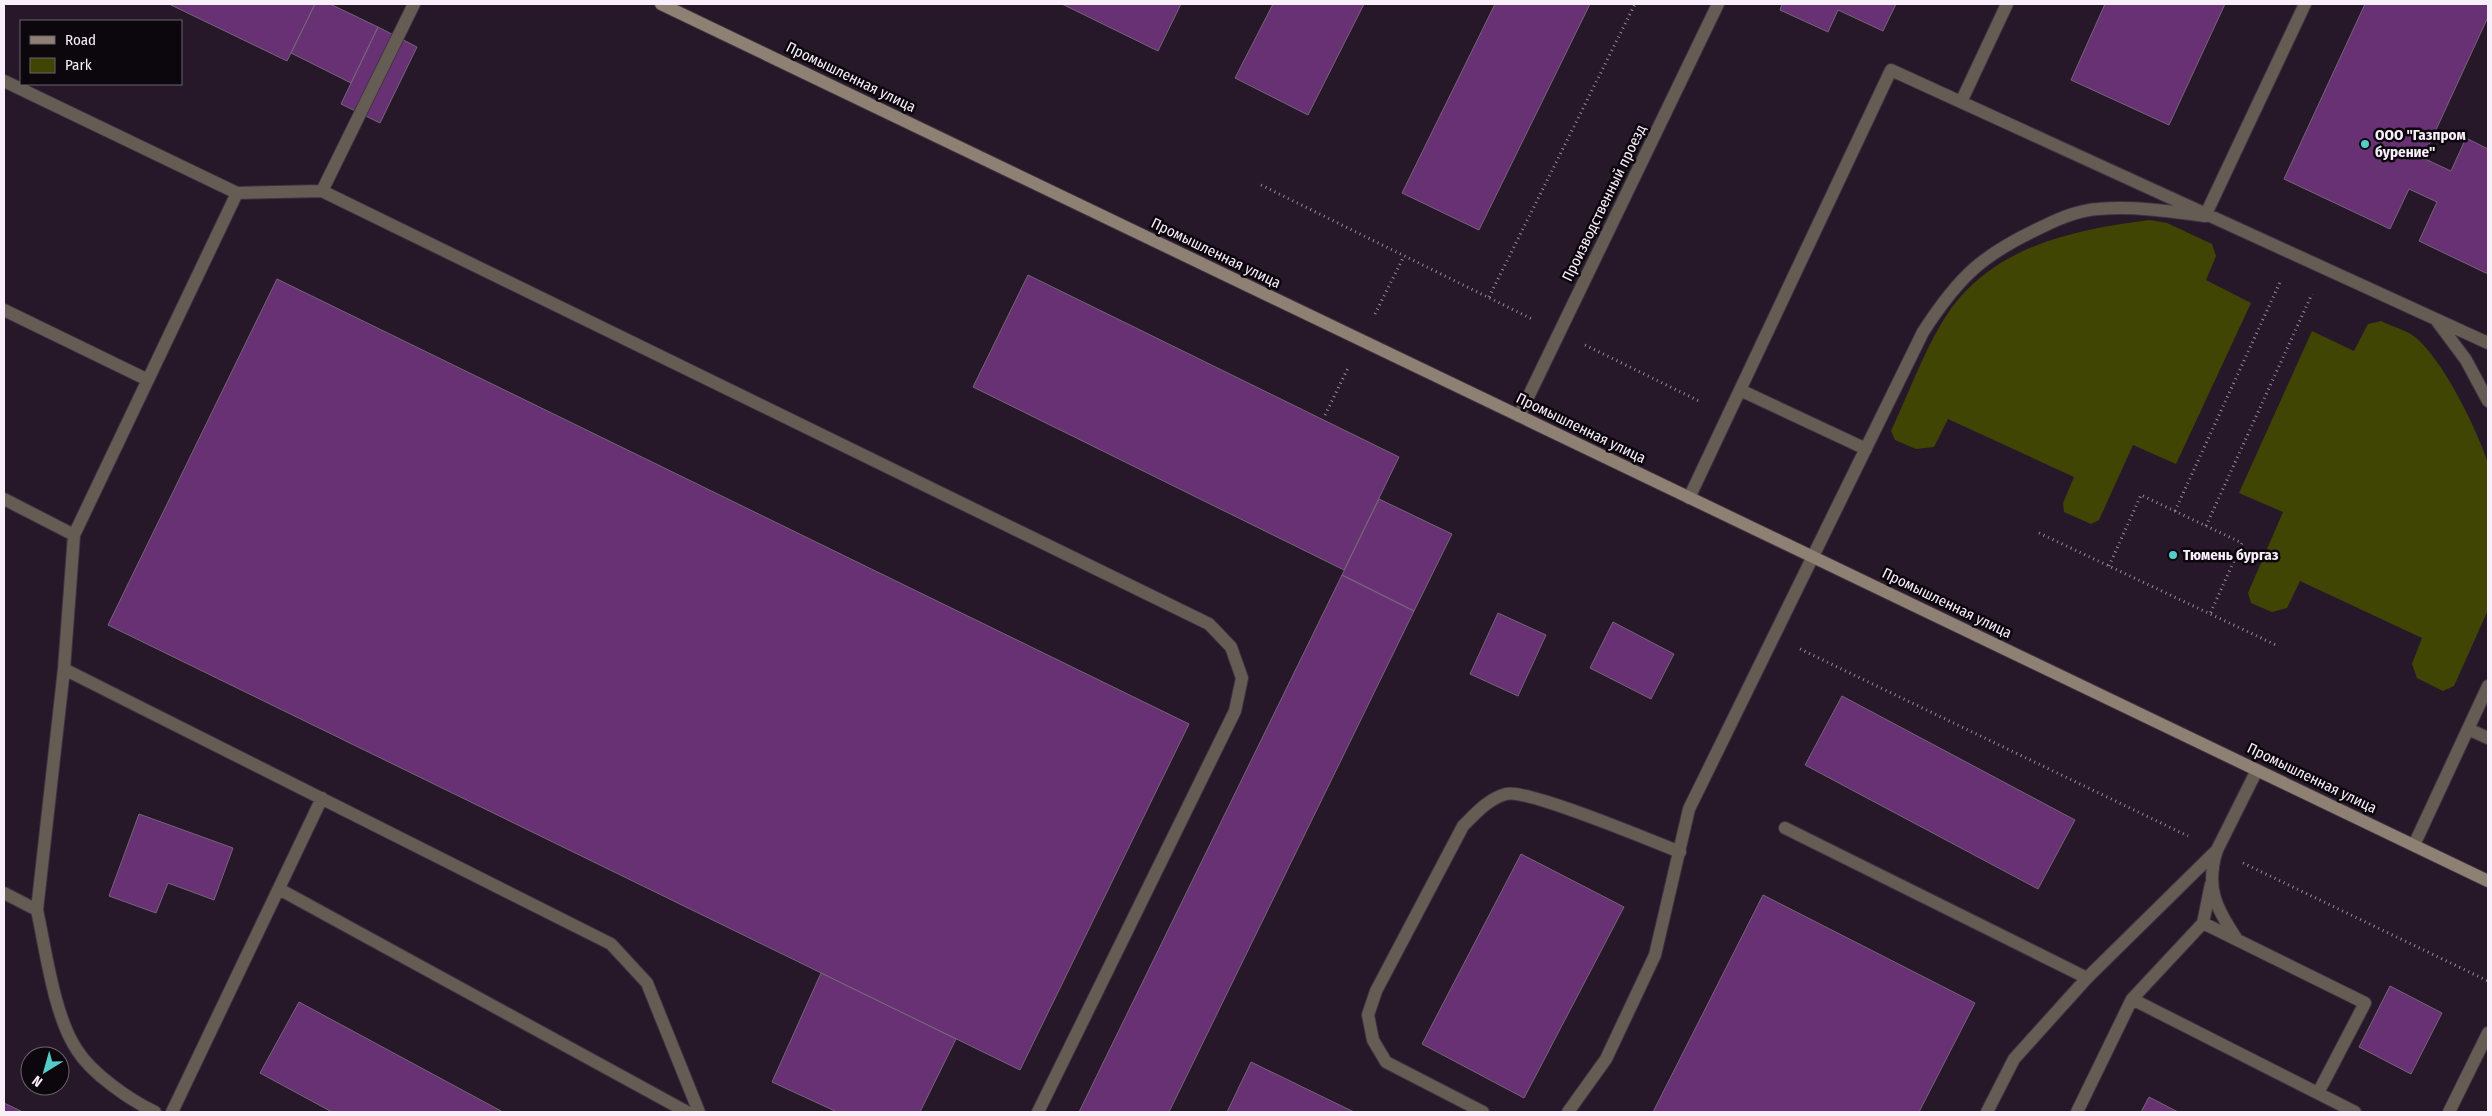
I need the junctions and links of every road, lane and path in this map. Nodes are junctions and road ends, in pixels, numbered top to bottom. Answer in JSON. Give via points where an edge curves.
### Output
{"nodes":[{"id":1,"x":414,"y":4,"type":"edge"},
{"id":2,"x":661,"y":4,"type":"edge"},
{"id":3,"x":1635,"y":4,"type":"edge"},
{"id":4,"x":1718,"y":4,"type":"edge"},
{"id":5,"x":2007,"y":4,"type":"edge"},
{"id":6,"x":2305,"y":4,"type":"edge"},
{"id":7,"x":4,"y":81,"type":"edge"},
{"id":8,"x":1961,"y":102,"type":"junction"},
{"id":9,"x":1261,"y":185,"type":"dead end"},
{"id":10,"x":322,"y":191,"type":"junction"},
{"id":11,"x":237,"y":193,"type":"junction"},
{"id":12,"x":2205,"y":216,"type":"junction"},
{"id":13,"x":2293,"y":255,"type":"junction"},
{"id":14,"x":2323,"y":269,"type":"junction"},
{"id":15,"x":1489,"y":298,"type":"junction"},
{"id":16,"x":4,"y":310,"type":"edge"},
{"id":17,"x":2437,"y":320,"type":"junction"},
{"id":18,"x":1560,"y":332,"type":"junction"},
{"id":19,"x":2488,"y":343,"type":"edge"},
{"id":20,"x":148,"y":380,"type":"junction"},
{"id":21,"x":1740,"y":390,"type":"junction"},
{"id":22,"x":2488,"y":401,"type":"edge"},
{"id":23,"x":1728,"y":415,"type":"junction"},
{"id":24,"x":1519,"y":416,"type":"junction"},
{"id":25,"x":1866,"y":450,"type":"junction"},
{"id":26,"x":1689,"y":498,"type":"junction"},
{"id":27,"x":4,"y":499,"type":"edge"},
{"id":28,"x":2175,"y":512,"type":"junction"},
{"id":29,"x":2206,"y":526,"type":"junction"},
{"id":30,"x":2039,"y":533,"type":"dead end"},
{"id":31,"x":74,"y":535,"type":"junction"},
{"id":32,"x":1813,"y":557,"type":"junction"},
{"id":33,"x":2109,"y":566,"type":"junction"},
{"id":34,"x":2210,"y":614,"type":"junction"},
{"id":35,"x":1774,"y":636,"type":"junction"},
{"id":36,"x":2278,"y":646,"type":"dead end"},
{"id":37,"x":64,"y":669,"type":"junction"},
{"id":38,"x":2488,"y":686,"type":"edge"},
{"id":39,"x":2468,"y":729,"type":"junction"},
{"id":40,"x":2488,"y":738,"type":"edge"},
{"id":41,"x":2256,"y":770,"type":"junction"},
{"id":42,"x":322,"y":798,"type":"junction"},
{"id":43,"x":1785,"y":828,"type":"dead end"},
{"id":44,"x":2414,"y":845,"type":"junction"},
{"id":45,"x":2217,"y":850,"type":"junction"},
{"id":46,"x":1680,"y":852,"type":"junction"},
{"id":47,"x":2488,"y":881,"type":"edge"},
{"id":48,"x":2211,"y":884,"type":"junction"},
{"id":49,"x":279,"y":889,"type":"junction"},
{"id":50,"x":4,"y":893,"type":"edge"},
{"id":51,"x":37,"y":910,"type":"junction"},
{"id":52,"x":2203,"y":922,"type":"junction"},
{"id":53,"x":2236,"y":939,"type":"junction"},
{"id":54,"x":2087,"y":978,"type":"junction"},
{"id":55,"x":2488,"y":981,"type":"edge"},
{"id":56,"x":2132,"y":999,"type":"junction"},
{"id":57,"x":2488,"y":1033,"type":"edge"},
{"id":58,"x":2318,"y":1093,"type":"junction"},
{"id":59,"x":155,"y":1112,"type":"edge"},
{"id":60,"x":172,"y":1112,"type":"edge"},
{"id":61,"x":688,"y":1112,"type":"edge"},
{"id":62,"x":699,"y":1112,"type":"edge"},
{"id":63,"x":1038,"y":1112,"type":"edge"},
{"id":64,"x":1483,"y":1112,"type":"edge"},
{"id":65,"x":1568,"y":1112,"type":"edge"},
{"id":66,"x":1987,"y":1112,"type":"edge"},
{"id":67,"x":2077,"y":1112,"type":"edge"},
{"id":68,"x":2356,"y":1112,"type":"edge"},
{"id":69,"x":2449,"y":1112,"type":"edge"}],
"edges":[{"from":1,"to":10,"type":"street"},
{"from":2,"to":24,"type":"main road","name":"Промышленная улица"},
{"from":3,"to":15,"type":"path"},
{"from":4,"to":18,"type":"street","name":"Производственный проезд"},
{"from":5,"to":8,"type":"street"},
{"from":6,"to":12,"type":"street"},
{"from":7,"to":11,"type":"street"},
{"from":8,"to":12,"type":"street"},
{"from":8,"to":21,"type":"street","via":[[1891,70]]},
{"from":9,"to":15,"type":"path"},
{"from":10,"to":11,"type":"street"},
{"from":10,"to":63,"type":"street","via":[[1209,624],[1231,647],[1242,678],[1235,711]]},
{"from":11,"to":20,"type":"street"},
{"from":12,"to":13,"type":"street"},
{"from":12,"to":25,"type":"street","via":[[2140,208],[2096,209],[2056,220],[2019,237],[1982,260],[1946,296],[1923,332]]},
{"from":13,"to":14,"type":"street"},
{"from":13,"to":28,"type":"path"},
{"from":14,"to":17,"type":"street"},
{"from":14,"to":29,"type":"path"},
{"from":15,"to":18,"type":"path"},
{"from":16,"to":20,"type":"street"},
{"from":17,"to":19,"type":"street"},
{"from":17,"to":22,"type":"street","via":[[2466,360]]},
{"from":18,"to":23,"type":"path"},
{"from":18,"to":24,"type":"street","name":"Производственный проезд"},
{"from":20,"to":31,"type":"street"},
{"from":21,"to":23,"type":"street"},
{"from":21,"to":25,"type":"street"},
{"from":23,"to":26,"type":"street"},
{"from":24,"to":26,"type":"main road","name":"Промышленная улица"},
{"from":25,"to":32,"type":"street"},
{"from":26,"to":32,"type":"main road","name":"Промышленная улица"},
{"from":27,"to":31,"type":"street"},
{"from":28,"to":29,"type":"path"},
{"from":28,"to":33,"type":"path","via":[[2141,495]]},
{"from":29,"to":34,"type":"path","via":[[2242,543]]},
{"from":30,"to":33,"type":"path"},
{"from":31,"to":37,"type":"street"},
{"from":32,"to":35,"type":"street"},
{"from":32,"to":41,"type":"main road","name":"Промышленная улица"},
{"from":33,"to":34,"type":"path"},
{"from":34,"to":36,"type":"path"},
{"from":35,"to":45,"type":"path"},
{"from":35,"to":46,"type":"street","via":[[1689,809]]},
{"from":37,"to":42,"type":"street"},
{"from":37,"to":51,"type":"street"},
{"from":38,"to":39,"type":"street"},
{"from":39,"to":40,"type":"street"},
{"from":39,"to":44,"type":"street"},
{"from":41,"to":44,"type":"main road","name":"Промышленная улица"},
{"from":41,"to":45,"type":"street"},
{"from":42,"to":49,"type":"street"},
{"from":42,"to":62,"type":"street","via":[[611,944],[647,983]]},
{"from":43,"to":54,"type":"street"},
{"from":44,"to":47,"type":"main road","name":"Промышленная улица"},
{"from":45,"to":48,"type":"street"},
{"from":45,"to":54,"type":"street"},
{"from":45,"to":55,"type":"path"},
{"from":46,"to":64,"type":"street","via":[[1540,798],[1507,793],[1485,805],[1463,826],[1376,991],[1368,1015],[1373,1040],[1386,1062]]},
{"from":46,"to":65,"type":"street","via":[[1655,956],[1606,1059]]},
{"from":48,"to":52,"type":"street"},
{"from":48,"to":53,"type":"street","via":[[2217,910]]},
{"from":49,"to":60,"type":"street"},
{"from":49,"to":61,"type":"street"},
{"from":50,"to":51,"type":"street"},
{"from":51,"to":59,"type":"street","via":[[60,1011],[77,1051],[103,1077]]},
{"from":52,"to":53,"type":"street"},
{"from":52,"to":56,"type":"street"},
{"from":53,"to":58,"type":"street","via":[[2365,1003]]},
{"from":54,"to":66,"type":"street","via":[[2014,1060]]},
{"from":56,"to":58,"type":"street"},
{"from":56,"to":67,"type":"street"},
{"from":57,"to":69,"type":"street"},
{"from":58,"to":68,"type":"street"}]}
